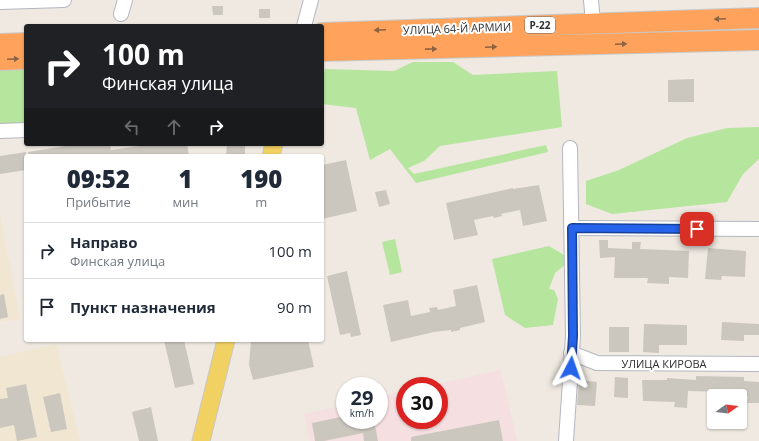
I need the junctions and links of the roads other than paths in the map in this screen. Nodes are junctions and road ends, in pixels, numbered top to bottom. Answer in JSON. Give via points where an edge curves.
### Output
{"nodes":[{"id":1,"x":64,"y":0,"type":"edge"},
{"id":2,"x":125,"y":0,"type":"edge"},
{"id":3,"x":311,"y":0,"type":"edge"},
{"id":4,"x":591,"y":0,"type":"edge"},
{"id":5,"x":0,"y":2,"type":"edge"},
{"id":6,"x":121,"y":14,"type":"dead end"},
{"id":7,"x":759,"y":18,"type":"edge"},
{"id":8,"x":593,"y":23,"type":"junction"},
{"id":9,"x":305,"y":24,"type":"edge"},
{"id":10,"x":324,"y":33,"type":"edge"},
{"id":11,"x":759,"y":40,"type":"edge"},
{"id":12,"x":24,"y":43,"type":"edge"},
{"id":13,"x":0,"y":44,"type":"edge"},
{"id":14,"x":324,"y":51,"type":"edge"},
{"id":15,"x":24,"y":59,"type":"edge"},
{"id":16,"x":0,"y":60,"type":"edge"},
{"id":17,"x":24,"y":130,"type":"edge"},
{"id":18,"x":0,"y":131,"type":"edge"},
{"id":19,"x":570,"y":148,"type":"dead end"},
{"id":20,"x":572,"y":228,"type":"junction"},
{"id":21,"x":759,"y":229,"type":"edge"},
{"id":22,"x":226,"y":342,"type":"edge"},
{"id":23,"x":572,"y":353,"type":"junction"},
{"id":24,"x":759,"y":364,"type":"edge"},
{"id":25,"x":201,"y":441,"type":"edge"},
{"id":26,"x":566,"y":441,"type":"edge"}],
"edges":[{"from":1,"to":5,"type":"street"},
{"from":2,"to":6,"type":"street"},
{"from":3,"to":9,"type":"street"},
{"from":4,"to":8,"type":"street"},
{"from":7,"to":8,"type":"highway","name":"УЛИЦА 64-Й АРМИИ","number":"Р-22","one_way":true},
{"from":8,"to":10,"type":"highway","name":"УЛИЦА 64-Й АРМИИ","number":"Р-22","one_way":true},
{"from":14,"to":11,"type":"highway","name":"УЛИЦА 64-Й АРМИИ","number":"Р-22","one_way":true},
{"from":12,"to":13,"type":"highway"},
{"from":16,"to":15,"type":"highway","one_way":true},
{"from":17,"to":18,"type":"street"},
{"from":19,"to":20,"type":"street"},
{"from":20,"to":21,"type":"street"},
{"from":20,"to":23,"type":"street"},
{"from":22,"to":25,"type":"main road"},
{"from":23,"to":24,"type":"street","name":"УЛИЦА КИРОВА","via":[[597,363]]},
{"from":23,"to":26,"type":"street"}]}
